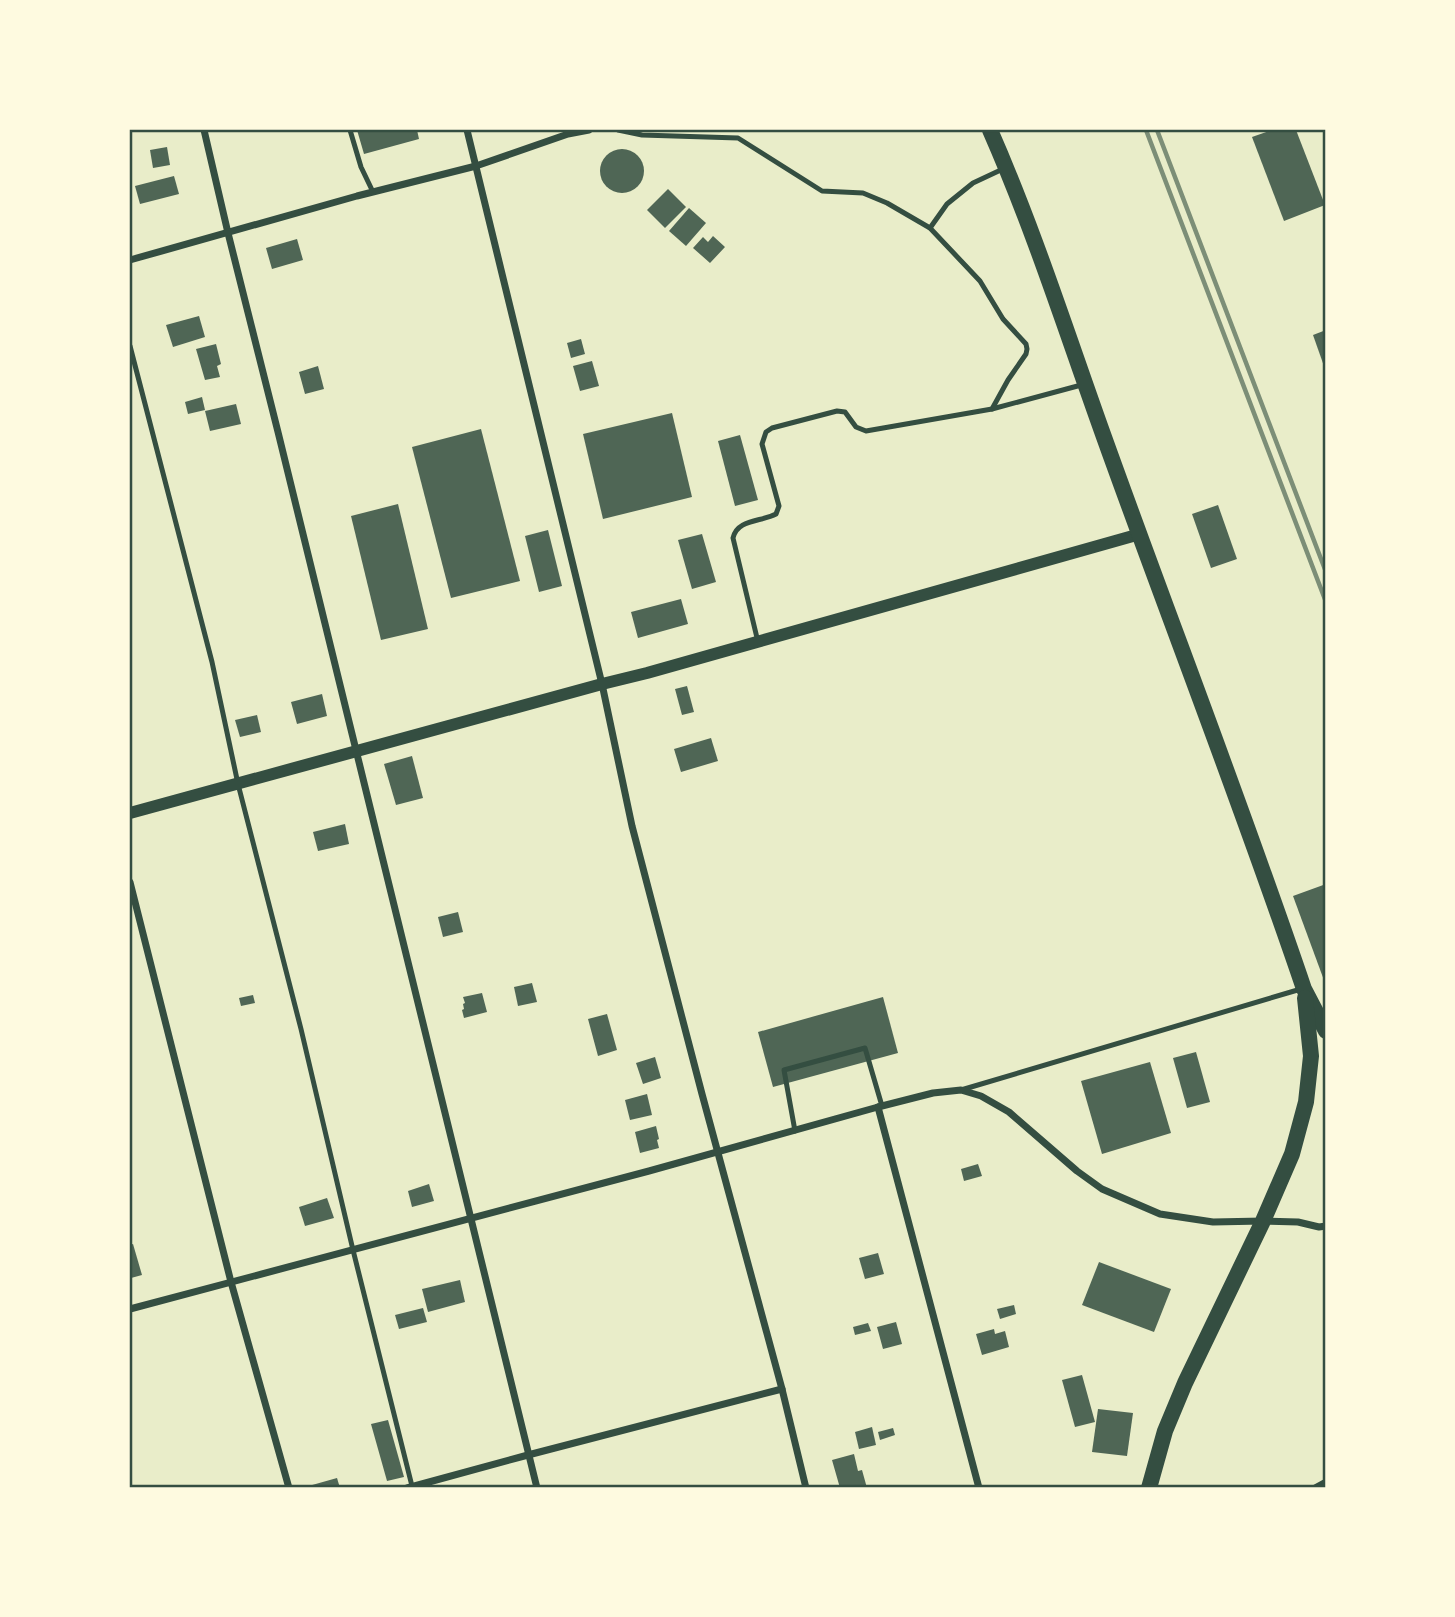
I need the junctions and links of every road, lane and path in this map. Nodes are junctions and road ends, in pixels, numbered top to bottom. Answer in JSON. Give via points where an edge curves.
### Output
{"nodes":[{"id":1,"x":204,"y":130,"type":"edge"},
{"id":2,"x":350,"y":130,"type":"edge"},
{"id":3,"x":467,"y":130,"type":"edge"},
{"id":4,"x":589,"y":130,"type":"edge"},
{"id":5,"x":618,"y":130,"type":"edge"},
{"id":6,"x":990,"y":130,"type":"edge"},
{"id":7,"x":476,"y":166,"type":"junction"},
{"id":8,"x":1006,"y":167,"type":"junction"},
{"id":9,"x":373,"y":192,"type":"junction"},
{"id":10,"x":930,"y":228,"type":"junction"},
{"id":11,"x":228,"y":233,"type":"junction"},
{"id":12,"x":130,"y":260,"type":"edge"},
{"id":13,"x":130,"y":346,"type":"edge"},
{"id":14,"x":1086,"y":384,"type":"junction"},
{"id":15,"x":992,"y":409,"type":"junction"},
{"id":16,"x":1140,"y":534,"type":"junction"},
{"id":17,"x":758,"y":642,"type":"junction"},
{"id":18,"x":602,"y":684,"type":"junction"},
{"id":19,"x":356,"y":751,"type":"junction"},
{"id":20,"x":238,"y":784,"type":"junction"},
{"id":21,"x":130,"y":813,"type":"edge"},
{"id":22,"x":130,"y":882,"type":"edge"},
{"id":23,"x":1304,"y":989,"type":"junction"},
{"id":24,"x":1325,"y":1031,"type":"edge"},
{"id":25,"x":961,"y":1090,"type":"junction"},
{"id":26,"x":880,"y":1107,"type":"junction"},
{"id":27,"x":795,"y":1131,"type":"junction"},
{"id":28,"x":719,"y":1152,"type":"junction"},
{"id":29,"x":471,"y":1219,"type":"junction"},
{"id":30,"x":1263,"y":1221,"type":"junction"},
{"id":31,"x":1325,"y":1226,"type":"edge"},
{"id":32,"x":352,"y":1250,"type":"junction"},
{"id":33,"x":231,"y":1282,"type":"junction"},
{"id":34,"x":130,"y":1309,"type":"edge"},
{"id":35,"x":782,"y":1389,"type":"junction"},
{"id":36,"x":528,"y":1455,"type":"junction"},
{"id":37,"x":1325,"y":1482,"type":"edge"},
{"id":38,"x":410,"y":1487,"type":"edge"},
{"id":39,"x":289,"y":1488,"type":"edge"},
{"id":40,"x":537,"y":1488,"type":"edge"},
{"id":41,"x":806,"y":1488,"type":"edge"},
{"id":42,"x":979,"y":1488,"type":"edge"},
{"id":43,"x":1149,"y":1488,"type":"edge"},
{"id":44,"x":1315,"y":1488,"type":"edge"}],
"edges":[{"from":1,"to":11,"type":"street"},
{"from":2,"to":9,"type":"lane"},
{"from":3,"to":7,"type":"street"},
{"from":4,"to":7,"type":"street"},
{"from":5,"to":10,"type":"lane","via":[[738,138],[822,191],[863,192]]},
{"from":6,"to":8,"type":"main road"},
{"from":7,"to":9,"type":"street"},
{"from":7,"to":18,"type":"street"},
{"from":8,"to":10,"type":"lane","via":[[973,183],[947,204]]},
{"from":8,"to":14,"type":"main road"},
{"from":9,"to":11,"type":"street"},
{"from":10,"to":15,"type":"lane","via":[[980,281],[1003,319],[1026,344],[1026,354]]},
{"from":11,"to":12,"type":"street"},
{"from":11,"to":19,"type":"street"},
{"from":13,"to":20,"type":"lane","via":[[212,662]]},
{"from":14,"to":15,"type":"lane"},
{"from":14,"to":16,"type":"main road"},
{"from":15,"to":17,"type":"lane","via":[[866,431],[856,427],[845,412],[837,411],[766,432],[762,444],[779,506],[776,514],[739,525],[733,538]]},
{"from":16,"to":17,"type":"street"},
{"from":16,"to":23,"type":"main road"},
{"from":17,"to":18,"type":"street"},
{"from":18,"to":19,"type":"street"},
{"from":18,"to":28,"type":"street","via":[[632,826]]},
{"from":19,"to":20,"type":"street"},
{"from":19,"to":29,"type":"street"},
{"from":20,"to":21,"type":"street"},
{"from":20,"to":32,"type":"lane"},
{"from":22,"to":33,"type":"street"},
{"from":23,"to":24,"type":"main road"},
{"from":23,"to":25,"type":"lane"},
{"from":23,"to":30,"type":"main road","via":[[1311,1056],[1306,1102],[1292,1154]]},
{"from":25,"to":26,"type":"street"},
{"from":25,"to":30,"type":"street","via":[[1009,1112],[1101,1189],[1160,1214],[1213,1222]]},
{"from":26,"to":27,"type":"street"},
{"from":26,"to":27,"type":"lane","via":[[865,1048],[784,1070]]},
{"from":26,"to":42,"type":"street"},
{"from":27,"to":28,"type":"street"},
{"from":28,"to":29,"type":"street"},
{"from":28,"to":35,"type":"street"},
{"from":29,"to":32,"type":"street"},
{"from":29,"to":36,"type":"street"},
{"from":30,"to":31,"type":"street"},
{"from":30,"to":43,"type":"main road","via":[[1185,1383],[1165,1430]]},
{"from":32,"to":33,"type":"street"},
{"from":32,"to":38,"type":"lane"},
{"from":33,"to":34,"type":"street"},
{"from":33,"to":39,"type":"street"},
{"from":35,"to":36,"type":"street"},
{"from":35,"to":41,"type":"street"},
{"from":36,"to":38,"type":"street"},
{"from":36,"to":40,"type":"street"},
{"from":37,"to":44,"type":"street"}]}
